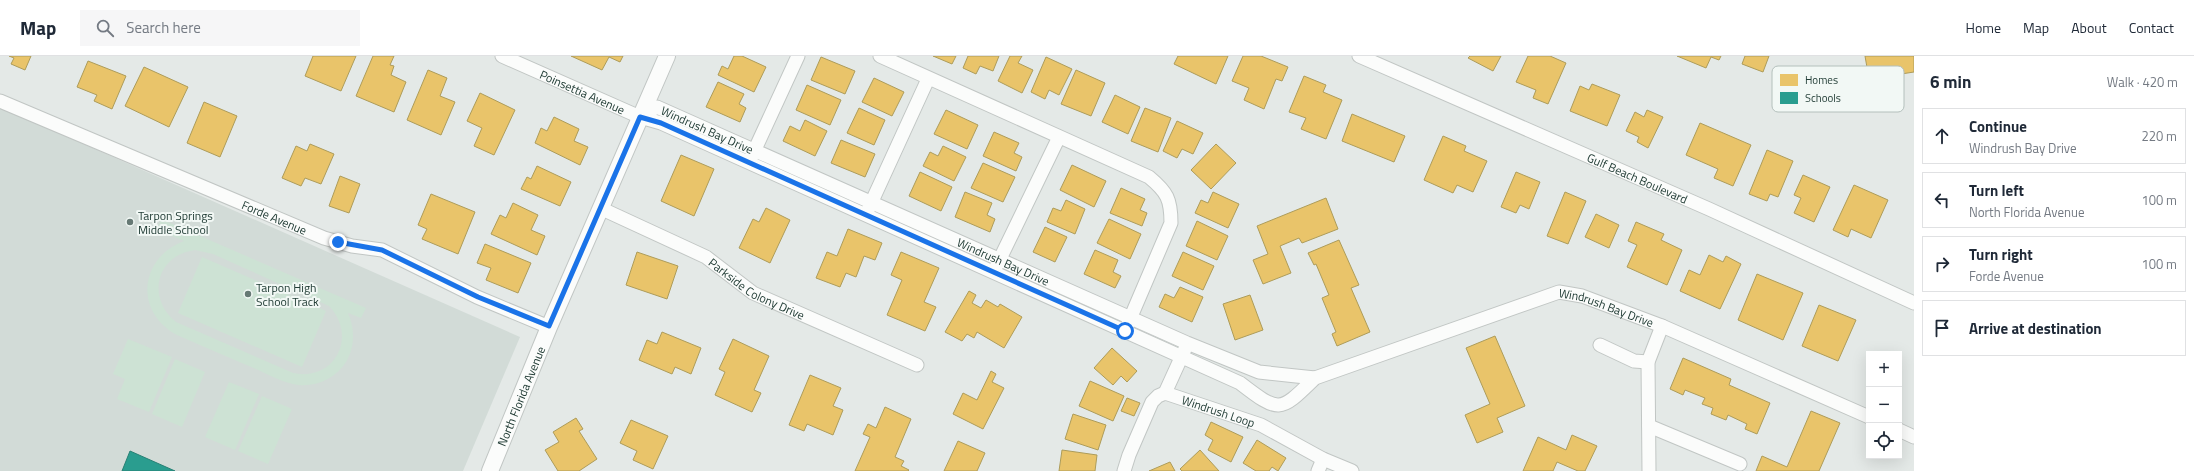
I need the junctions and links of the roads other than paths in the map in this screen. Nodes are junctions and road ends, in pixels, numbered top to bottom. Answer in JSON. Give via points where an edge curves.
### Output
{"nodes":[{"id":1,"x":502,"y":56,"type":"edge"},
{"id":2,"x":667,"y":56,"type":"edge"},
{"id":3,"x":798,"y":56,"type":"edge"},
{"id":4,"x":880,"y":56,"type":"edge"},
{"id":5,"x":1359,"y":56,"type":"edge"},
{"id":6,"x":928,"y":79,"type":"junction"},
{"id":7,"x":0,"y":101,"type":"edge"},
{"id":8,"x":640,"y":117,"type":"junction"},
{"id":9,"x":1059,"y":137,"type":"junction"},
{"id":10,"x":751,"y":157,"type":"junction"},
{"id":11,"x":872,"y":203,"type":"junction"},
{"id":12,"x":600,"y":208,"type":"junction"},
{"id":13,"x":866,"y":216,"type":"junction"},
{"id":14,"x":1000,"y":260,"type":"junction"},
{"id":15,"x":994,"y":272,"type":"junction"},
{"id":16,"x":1914,"y":303,"type":"edge"},
{"id":17,"x":1131,"y":319,"type":"junction"},
{"id":18,"x":549,"y":326,"type":"junction"},
{"id":19,"x":1662,"y":326,"type":"junction"},
{"id":20,"x":1125,"y":331,"type":"junction"},
{"id":21,"x":1187,"y":344,"type":"junction"},
{"id":22,"x":1600,"y":345,"type":"dead end"},
{"id":23,"x":1181,"y":357,"type":"junction"},
{"id":24,"x":1648,"y":362,"type":"junction"},
{"id":25,"x":917,"y":365,"type":"dead end"},
{"id":26,"x":1259,"y":372,"type":"junction"},
{"id":27,"x":1315,"y":378,"type":"junction"},
{"id":28,"x":1251,"y":392,"type":"junction"},
{"id":29,"x":1165,"y":393,"type":"junction"},
{"id":30,"x":1866,"y":416,"type":"edge"},
{"id":31,"x":1649,"y":426,"type":"junction"},
{"id":32,"x":1902,"y":431,"type":"edge"},
{"id":33,"x":1914,"y":437,"type":"edge"},
{"id":34,"x":1323,"y":459,"type":"junction"},
{"id":35,"x":1740,"y":464,"type":"dead end"},
{"id":36,"x":490,"y":471,"type":"edge"},
{"id":37,"x":1124,"y":471,"type":"edge"},
{"id":38,"x":1318,"y":471,"type":"edge"},
{"id":39,"x":1352,"y":471,"type":"edge"},
{"id":40,"x":1649,"y":471,"type":"edge"}],
"edges":[{"from":1,"to":8,"type":"street","name":"Poinsettia Avenue"},
{"from":2,"to":8,"type":"street","name":"North Florida Avenue"},
{"from":3,"to":10,"type":"street"},
{"from":4,"to":6,"type":"street"},
{"from":5,"to":16,"type":"street","name":"Gulf Beach Boulevard","via":[[1701,206]]},
{"from":6,"to":9,"type":"street"},
{"from":6,"to":11,"type":"street"},
{"from":7,"to":18,"type":"street","name":"Forde Avenue","via":[[324,238],[352,246],[382,250],[478,297]]},
{"from":8,"to":10,"type":"street","name":"Windrush Bay Drive"},
{"from":8,"to":12,"type":"street","name":"North Florida Avenue"},
{"from":9,"to":14,"type":"street"},
{"from":9,"to":17,"type":"street","via":[[1149,177],[1167,196],[1171,206],[1171,223]]},
{"from":10,"to":11,"type":"street","name":"Windrush Bay Drive"},
{"from":10,"to":13,"type":"street","name":"Windrush Bay Drive"},
{"from":11,"to":13,"type":"street"},
{"from":11,"to":14,"type":"street","name":"Windrush Bay Drive"},
{"from":12,"to":18,"type":"street","name":"North Florida Avenue"},
{"from":12,"to":25,"type":"street","name":"Parkside Colony Drive","via":[[706,256],[753,293]]},
{"from":13,"to":15,"type":"street","name":"Windrush Bay Drive"},
{"from":14,"to":15,"type":"street"},
{"from":14,"to":17,"type":"street","name":"Windrush Bay Drive"},
{"from":15,"to":20,"type":"street","name":"Windrush Bay Drive"},
{"from":17,"to":20,"type":"street"},
{"from":17,"to":21,"type":"street","name":"Windrush Bay Drive"},
{"from":18,"to":36,"type":"street","name":"North Florida Avenue"},
{"from":19,"to":24,"type":"street"},
{"from":19,"to":27,"type":"street","name":"Windrush Bay Drive","via":[[1582,296],[1559,292]]},
{"from":19,"to":30,"type":"street","name":"Windrush Bay Drive"},
{"from":20,"to":23,"type":"street","name":"Windrush Bay Drive"},
{"from":21,"to":23,"type":"street"},
{"from":21,"to":26,"type":"street","name":"Windrush Bay Drive"},
{"from":22,"to":24,"type":"street","via":[[1634,361]]},
{"from":23,"to":28,"type":"street","name":"Windrush Bay Drive","via":[[1240,383]]},
{"from":23,"to":29,"type":"street"},
{"from":24,"to":31,"type":"street"},
{"from":26,"to":27,"type":"street","name":"Windrush Bay Drive"},
{"from":26,"to":28,"type":"street"},
{"from":27,"to":28,"type":"street","name":"Windrush Bay Drive","via":[[1289,403],[1280,406],[1262,400]]},
{"from":29,"to":34,"type":"street","name":"Windrush Loop","via":[[1261,425]]},
{"from":29,"to":37,"type":"street","via":[[1152,402]]},
{"from":31,"to":35,"type":"street"},
{"from":31,"to":40,"type":"street"},
{"from":32,"to":33,"type":"street"},
{"from":34,"to":38,"type":"street"},
{"from":34,"to":39,"type":"street","name":"Windrush Loop"}]}
